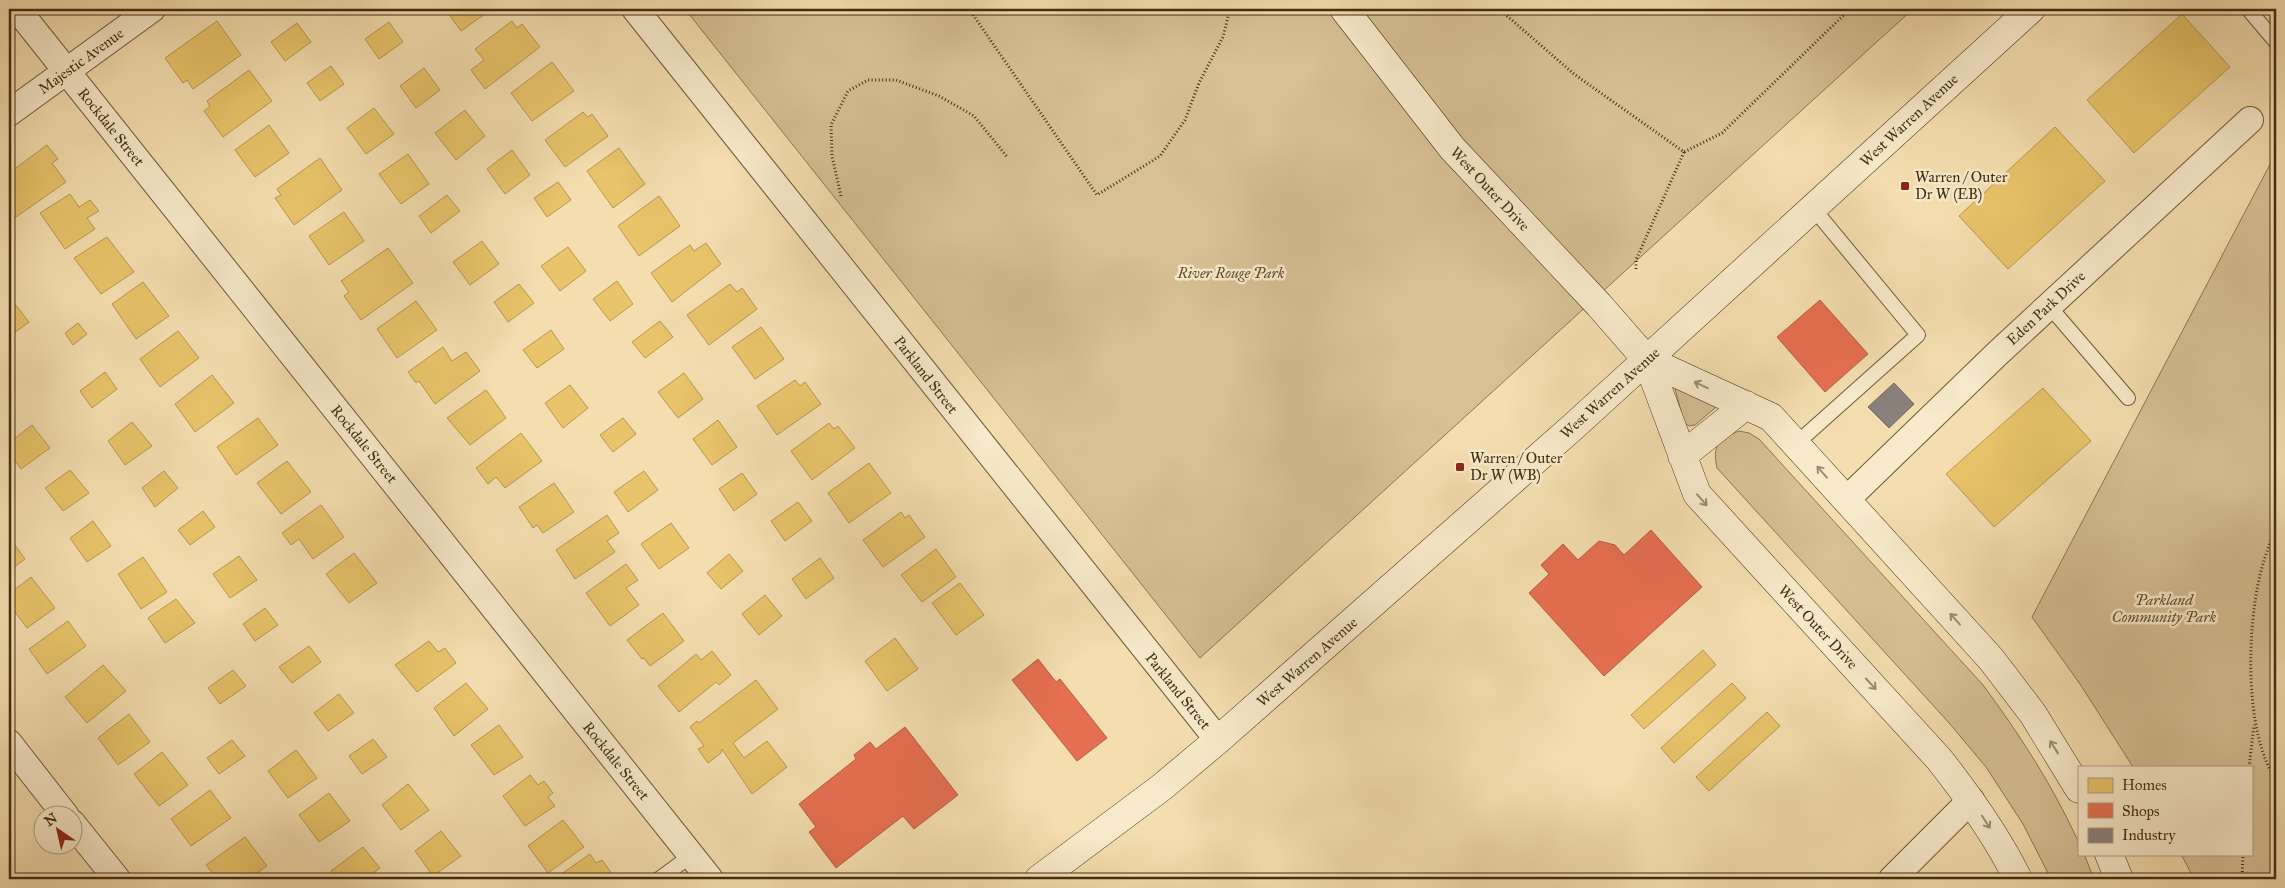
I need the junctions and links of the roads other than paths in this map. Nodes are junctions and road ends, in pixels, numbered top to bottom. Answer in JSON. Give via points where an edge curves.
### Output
{"nodes":[{"id":1,"x":17,"y":9,"type":"edge"},
{"id":2,"x":152,"y":9,"type":"edge"},
{"id":3,"x":635,"y":9,"type":"edge"},
{"id":4,"x":1344,"y":9,"type":"edge"},
{"id":5,"x":2031,"y":9,"type":"edge"},
{"id":6,"x":2248,"y":9,"type":"edge"},
{"id":7,"x":2276,"y":42,"type":"edge"},
{"id":8,"x":67,"y":71,"type":"junction"},
{"id":9,"x":9,"y":113,"type":"edge"},
{"id":10,"x":2250,"y":120,"type":"dead end"},
{"id":11,"x":1813,"y":208,"type":"junction"},
{"id":12,"x":2048,"y":306,"type":"junction"},
{"id":13,"x":1647,"y":360,"type":"junction"},
{"id":14,"x":2128,"y":398,"type":"dead end"},
{"id":15,"x":1746,"y":405,"type":"junction"},
{"id":16,"x":1797,"y":443,"type":"junction"},
{"id":17,"x":1682,"y":456,"type":"junction"},
{"id":18,"x":1846,"y":500,"type":"junction"},
{"id":19,"x":1218,"y":740,"type":"junction"},
{"id":20,"x":9,"y":744,"type":"edge"},
{"id":21,"x":2078,"y":787,"type":"edge"},
{"id":22,"x":1971,"y":800,"type":"junction"},
{"id":23,"x":58,"y":806,"type":"edge"},
{"id":24,"x":82,"y":835,"type":"edge"},
{"id":25,"x":692,"y":856,"type":"junction"},
{"id":26,"x":2111,"y":856,"type":"edge"},
{"id":27,"x":1047,"y":877,"type":"edge"},
{"id":28,"x":117,"y":879,"type":"edge"},
{"id":29,"x":659,"y":879,"type":"edge"},
{"id":30,"x":710,"y":879,"type":"edge"},
{"id":31,"x":1892,"y":879,"type":"edge"},
{"id":32,"x":2018,"y":879,"type":"edge"},
{"id":33,"x":2119,"y":879,"type":"edge"}],
"edges":[{"from":1,"to":8,"type":"street","name":"Rockdale Street"},
{"from":2,"to":8,"type":"street","name":"Majestic Avenue"},
{"from":3,"to":19,"type":"street","name":"Parkland Street"},
{"from":4,"to":13,"type":"main road","name":"West Outer Drive","via":[[1452,148]]},
{"from":5,"to":11,"type":"main road","name":"West Warren Avenue"},
{"from":6,"to":7,"type":"lane"},
{"from":8,"to":9,"type":"street","name":"Majestic Avenue"},
{"from":8,"to":25,"type":"street","name":"Rockdale Street"},
{"from":10,"to":12,"type":"street","name":"Eden Park Drive"},
{"from":11,"to":13,"type":"main road","name":"West Warren Avenue"},
{"from":11,"to":16,"type":"lane","via":[[1918,335]]},
{"from":12,"to":14,"type":"lane"},
{"from":12,"to":18,"type":"street","name":"Eden Park Drive"},
{"from":15,"to":13,"type":"main road","name":"West Outer Drive","one_way":true},
{"from":13,"to":17,"type":"main road","name":"West Outer Drive"},
{"from":13,"to":19,"type":"main road","name":"West Warren Avenue"},
{"from":15,"to":16,"type":"main road","name":"West Outer Drive","via":[[1772,417]]},
{"from":15,"to":17,"type":"main road"},
{"from":18,"to":16,"type":"main road","name":"West Outer Drive","one_way":true},
{"from":17,"to":22,"type":"main road","name":"West Outer Drive","one_way":true,"via":[[1696,494],[1940,759]]},
{"from":21,"to":18,"type":"main road","name":"West Outer Drive","one_way":true,"via":[[2033,714],[1991,660]]},
{"from":19,"to":27,"type":"main road","name":"West Warren Avenue"},
{"from":20,"to":23,"type":"street"},
{"from":22,"to":31,"type":"street"},
{"from":22,"to":32,"type":"main road","name":"West Outer Drive","one_way":true},
{"from":24,"to":28,"type":"street"},
{"from":25,"to":29,"type":"lane"},
{"from":25,"to":30,"type":"street","name":"Rockdale Street"},
{"from":26,"to":33,"type":"main road"}]}
